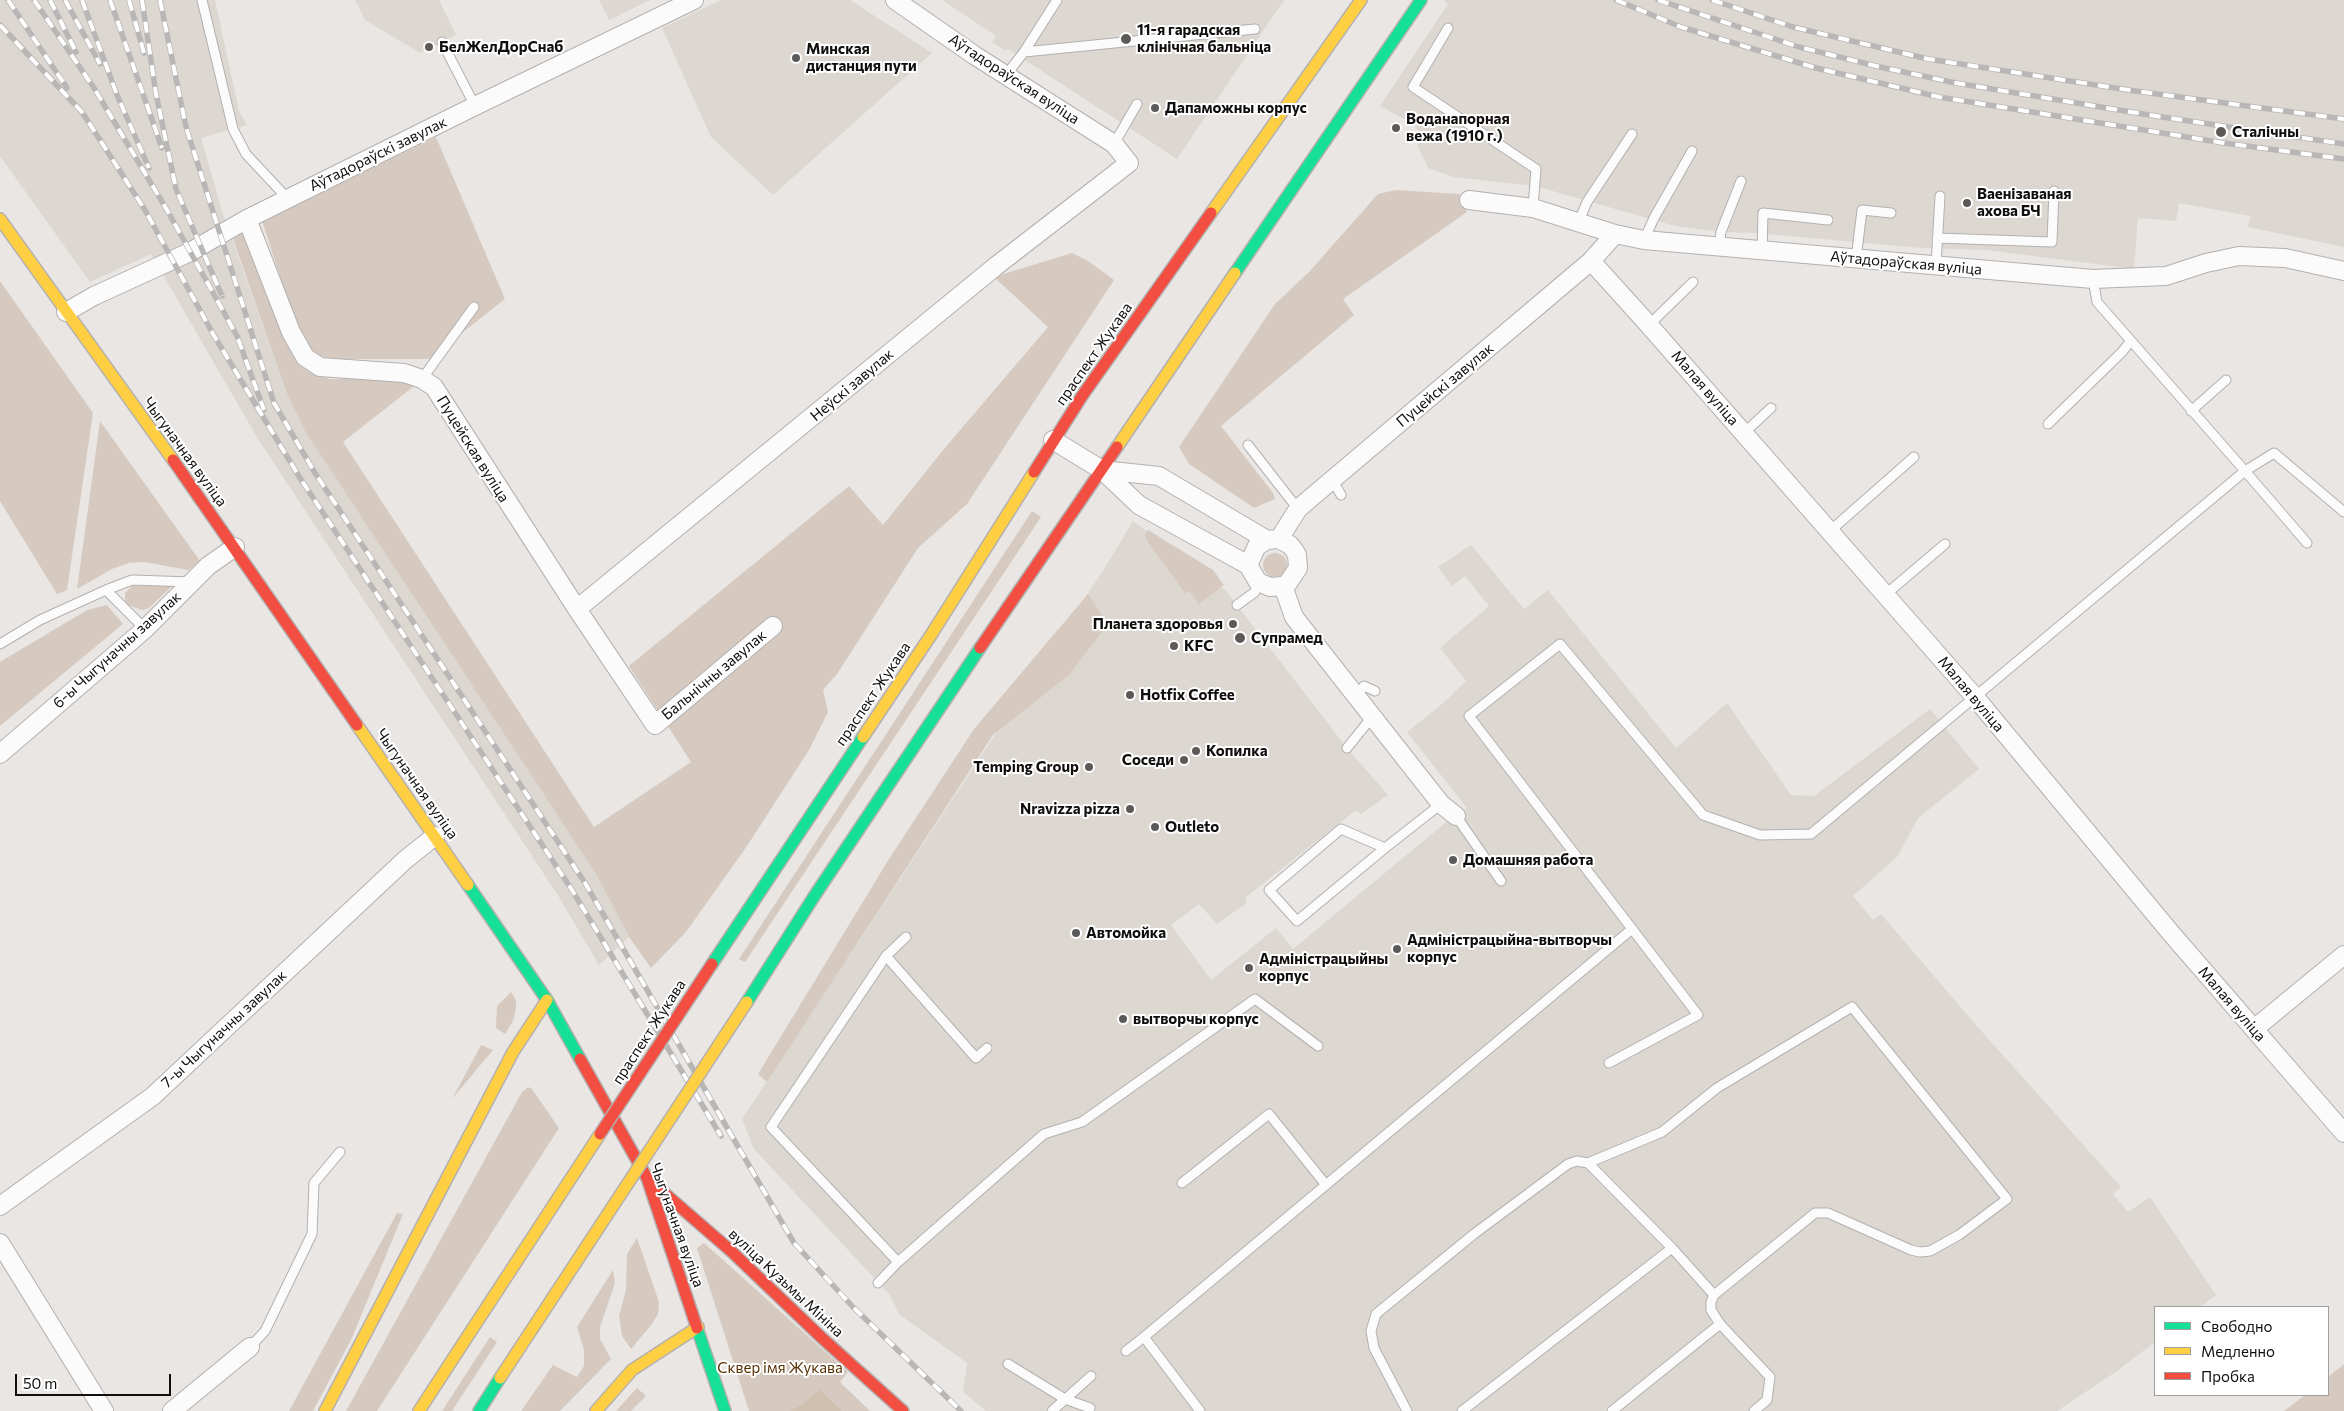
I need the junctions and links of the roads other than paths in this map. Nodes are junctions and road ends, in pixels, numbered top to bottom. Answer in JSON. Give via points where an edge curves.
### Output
{"nodes":[{"id":1,"x":202,"y":0,"type":"edge"},
{"id":2,"x":694,"y":0,"type":"edge"},
{"id":3,"x":895,"y":0,"type":"edge"},
{"id":4,"x":1057,"y":0,"type":"edge"},
{"id":5,"x":1361,"y":0,"type":"edge"},
{"id":6,"x":1421,"y":0,"type":"edge"},
{"id":7,"x":1448,"y":28,"type":"dead end"},
{"id":8,"x":1255,"y":29,"type":"dead end"},
{"id":9,"x":442,"y":42,"type":"dead end"},
{"id":10,"x":1024,"y":52,"type":"junction"},
{"id":11,"x":1006,"y":75,"type":"junction"},
{"id":12,"x":1137,"y":104,"type":"dead end"},
{"id":13,"x":474,"y":106,"type":"junction"},
{"id":14,"x":1632,"y":134,"type":"dead end"},
{"id":15,"x":1114,"y":144,"type":"junction"},
{"id":16,"x":1692,"y":151,"type":"dead end"},
{"id":17,"x":1129,"y":163,"type":"joint"},
{"id":18,"x":1741,"y":181,"type":"dead end"},
{"id":19,"x":2054,"y":190,"type":"dead end"},
{"id":20,"x":1940,"y":196,"type":"dead end"},
{"id":21,"x":288,"y":199,"type":"junction"},
{"id":22,"x":1469,"y":200,"type":"dead end"},
{"id":23,"x":1533,"y":208,"type":"junction"},
{"id":24,"x":1891,"y":213,"type":"dead end"},
{"id":25,"x":0,"y":219,"type":"edge"},
{"id":26,"x":246,"y":219,"type":"junction"},
{"id":27,"x":1828,"y":220,"type":"dead end"},
{"id":28,"x":1579,"y":221,"type":"junction"},
{"id":29,"x":1615,"y":234,"type":"junction"},
{"id":30,"x":1937,"y":238,"type":"junction"},
{"id":31,"x":1644,"y":240,"type":"junction"},
{"id":32,"x":1719,"y":247,"type":"junction"},
{"id":33,"x":1762,"y":251,"type":"junction"},
{"id":34,"x":1856,"y":259,"type":"junction"},
{"id":35,"x":1591,"y":261,"type":"junction"},
{"id":36,"x":1936,"y":265,"type":"junction"},
{"id":37,"x":2344,"y":271,"type":"edge"},
{"id":38,"x":2093,"y":279,"type":"junction"},
{"id":39,"x":1693,"y":282,"type":"dead end"},
{"id":40,"x":474,"y":307,"type":"dead end"},
{"id":41,"x":66,"y":312,"type":"junction"},
{"id":42,"x":1649,"y":325,"type":"junction"},
{"id":43,"x":2130,"y":342,"type":"junction"},
{"id":44,"x":422,"y":379,"type":"junction"},
{"id":45,"x":2226,"y":380,"type":"dead end"},
{"id":46,"x":1772,"y":408,"type":"dead end"},
{"id":47,"x":2191,"y":410,"type":"junction"},
{"id":48,"x":2048,"y":424,"type":"dead end"},
{"id":49,"x":1744,"y":433,"type":"junction"},
{"id":50,"x":1053,"y":440,"type":"junction"},
{"id":51,"x":1248,"y":446,"type":"dead end"},
{"id":52,"x":1914,"y":457,"type":"dead end"},
{"id":53,"x":1102,"y":470,"type":"junction"},
{"id":54,"x":2244,"y":471,"type":"junction"},
{"id":55,"x":1332,"y":480,"type":"junction"},
{"id":56,"x":1341,"y":495,"type":"dead end"},
{"id":57,"x":1298,"y":509,"type":"junction"},
{"id":58,"x":2344,"y":512,"type":"edge"},
{"id":59,"x":1830,"y":531,"type":"junction"},
{"id":60,"x":1273,"y":540,"type":"junction"},
{"id":61,"x":2307,"y":543,"type":"dead end"},
{"id":62,"x":1945,"y":544,"type":"dead end"},
{"id":63,"x":235,"y":547,"type":"junction"},
{"id":64,"x":1248,"y":565,"type":"junction"},
{"id":65,"x":192,"y":582,"type":"junction"},
{"id":66,"x":1258,"y":582,"type":"junction"},
{"id":67,"x":1283,"y":586,"type":"junction"},
{"id":68,"x":106,"y":590,"type":"junction"},
{"id":69,"x":1885,"y":595,"type":"junction"},
{"id":70,"x":1238,"y":605,"type":"dead end"},
{"id":71,"x":577,"y":609,"type":"junction"},
{"id":72,"x":773,"y":626,"type":"dead end"},
{"id":73,"x":145,"y":629,"type":"junction"},
{"id":74,"x":0,"y":644,"type":"edge"},
{"id":75,"x":1375,"y":691,"type":"dead end"},
{"id":76,"x":1355,"y":696,"type":"junction"},
{"id":77,"x":1974,"y":696,"type":"junction"},
{"id":78,"x":1372,"y":717,"type":"junction"},
{"id":79,"x":655,"y":724,"type":"joint"},
{"id":80,"x":1347,"y":748,"type":"dead end"},
{"id":81,"x":0,"y":754,"type":"edge"},
{"id":82,"x":1441,"y":804,"type":"junction"},
{"id":83,"x":1456,"y":816,"type":"joint"},
{"id":84,"x":435,"y":836,"type":"junction"},
{"id":85,"x":1384,"y":848,"type":"junction"},
{"id":86,"x":1501,"y":881,"type":"dead end"},
{"id":87,"x":1632,"y":930,"type":"junction"},
{"id":88,"x":906,"y":937,"type":"dead end"},
{"id":89,"x":2344,"y":955,"type":"edge"},
{"id":90,"x":886,"y":956,"type":"junction"},
{"id":91,"x":547,"y":1000,"type":"junction"},
{"id":92,"x":2254,"y":1029,"type":"junction"},
{"id":93,"x":1318,"y":1046,"type":"dead end"},
{"id":94,"x":987,"y":1048,"type":"dead end"},
{"id":95,"x":1609,"y":1063,"type":"dead end"},
{"id":96,"x":2344,"y":1133,"type":"edge"},
{"id":97,"x":340,"y":1152,"type":"dead end"},
{"id":98,"x":1588,"y":1163,"type":"junction"},
{"id":99,"x":647,"y":1178,"type":"junction"},
{"id":100,"x":1182,"y":1184,"type":"dead end"},
{"id":101,"x":1326,"y":1185,"type":"junction"},
{"id":102,"x":0,"y":1206,"type":"edge"},
{"id":103,"x":0,"y":1243,"type":"edge"},
{"id":104,"x":1672,"y":1248,"type":"junction"},
{"id":105,"x":898,"y":1262,"type":"junction"},
{"id":106,"x":878,"y":1283,"type":"dead end"},
{"id":107,"x":1714,"y":1295,"type":"junction"},
{"id":108,"x":1720,"y":1324,"type":"junction"},
{"id":109,"x":698,"y":1327,"type":"junction"},
{"id":110,"x":1144,"y":1337,"type":"junction"},
{"id":111,"x":250,"y":1347,"type":"joint"},
{"id":112,"x":1126,"y":1351,"type":"dead end"},
{"id":113,"x":1008,"y":1364,"type":"dead end"},
{"id":114,"x":1091,"y":1376,"type":"dead end"},
{"id":115,"x":1065,"y":1399,"type":"junction"},
{"id":116,"x":1090,"y":1408,"type":"dead end"},
{"id":117,"x":104,"y":1411,"type":"edge"},
{"id":118,"x":172,"y":1411,"type":"edge"},
{"id":119,"x":324,"y":1411,"type":"edge"},
{"id":120,"x":419,"y":1411,"type":"edge"},
{"id":121,"x":479,"y":1411,"type":"edge"},
{"id":122,"x":596,"y":1411,"type":"edge"},
{"id":123,"x":725,"y":1411,"type":"edge"},
{"id":124,"x":904,"y":1411,"type":"edge"},
{"id":125,"x":1052,"y":1411,"type":"edge"},
{"id":126,"x":1200,"y":1411,"type":"edge"},
{"id":127,"x":1407,"y":1411,"type":"edge"},
{"id":128,"x":1462,"y":1411,"type":"edge"},
{"id":129,"x":1612,"y":1411,"type":"edge"},
{"id":130,"x":1754,"y":1411,"type":"edge"}],
"edges":[{"from":1,"to":21,"type":"lane","via":[[233,129],[246,154]]},
{"from":2,"to":13,"type":"street","name":"Аўтадораўскі завулак"},
{"from":3,"to":11,"type":"street","name":"Аўтадораўская вуліца"},
{"from":4,"to":10,"type":"lane"},
{"from":5,"to":50,"type":"main road","name":"праспект Жукава"},
{"from":6,"to":53,"type":"main road"},
{"from":7,"to":23,"type":"lane","via":[[1413,87],[1536,168]]},
{"from":8,"to":10,"type":"lane"},
{"from":9,"to":13,"type":"lane"},
{"from":10,"to":11,"type":"lane"},
{"from":11,"to":15,"type":"street","name":"Аўтадораўская вуліца"},
{"from":12,"to":15,"type":"lane"},
{"from":13,"to":21,"type":"street","name":"Аўтадораўскі завулак"},
{"from":14,"to":28,"type":"lane","via":[[1587,202]]},
{"from":15,"to":17,"type":"street","name":"Аўтадораўская вуліца"},
{"from":16,"to":31,"type":"lane"},
{"from":17,"to":71,"type":"street","name":"Неўскі завулак","via":[[996,266]]},
{"from":18,"to":32,"type":"lane","via":[[1721,232]]},
{"from":19,"to":30,"type":"lane","via":[[2052,242]]},
{"from":20,"to":30,"type":"lane"},
{"from":21,"to":26,"type":"street","name":"Аўтадораўскі завулак"},
{"from":22,"to":23,"type":"street","name":"Аўтадораўская вуліца"},
{"from":23,"to":28,"type":"street","name":"Аўтадораўская вуліца"},
{"from":24,"to":34,"type":"lane","via":[[1862,210]]},
{"from":25,"to":41,"type":"main road","name":"Чыгуначная вуліца"},
{"from":26,"to":41,"type":"street","name":"Аўтадораўскі завулак","via":[[190,252]]},
{"from":26,"to":44,"type":"street","name":"Пуцейская вуліца","via":[[291,332],[305,357],[320,367],[404,373]]},
{"from":27,"to":33,"type":"lane","via":[[1763,213]]},
{"from":28,"to":29,"type":"street","name":"Аўтадораўская вуліца"},
{"from":29,"to":31,"type":"street","name":"Аўтадораўская вуліца"},
{"from":29,"to":35,"type":"street","name":"Пуцейскі завулак"},
{"from":30,"to":36,"type":"lane"},
{"from":31,"to":32,"type":"street","name":"Аўтадораўская вуліца"},
{"from":32,"to":33,"type":"street","name":"Аўтадораўская вуліца"},
{"from":33,"to":34,"type":"street","name":"Аўтадораўская вуліца"},
{"from":34,"to":36,"type":"street","name":"Аўтадораўская вуліца"},
{"from":35,"to":42,"type":"street","name":"Малая вуліца"},
{"from":35,"to":55,"type":"street","name":"Пуцейскі завулак"},
{"from":36,"to":38,"type":"street","name":"Аўтадораўская вуліца"},
{"from":37,"to":38,"type":"street","name":"Аўтадораўская вуліца","via":[[2285,258],[2239,256],[2166,276]]},
{"from":38,"to":43,"type":"lane","via":[[2097,302]]},
{"from":39,"to":42,"type":"lane"},
{"from":40,"to":44,"type":"lane"},
{"from":41,"to":63,"type":"main road","name":"Чыгуначная вуліца"},
{"from":42,"to":49,"type":"street","name":"Малая вуліца"},
{"from":43,"to":47,"type":"lane"},
{"from":43,"to":48,"type":"lane"},
{"from":44,"to":71,"type":"street","name":"Пуцейская вуліца","via":[[434,387]]},
{"from":45,"to":47,"type":"lane"},
{"from":46,"to":49,"type":"lane"},
{"from":47,"to":54,"type":"lane"},
{"from":49,"to":59,"type":"street","name":"Малая вуліца"},
{"from":50,"to":53,"type":"street"},
{"from":50,"to":120,"type":"main road","name":"праспект Жукава","bridge":true,"via":[[931,635]]},
{"from":51,"to":57,"type":"lane"},
{"from":52,"to":59,"type":"lane"},
{"from":53,"to":60,"type":"street","via":[[1159,476]]},
{"from":53,"to":64,"type":"street","via":[[1139,505]]},
{"from":53,"to":121,"type":"main road","bridge":true,"via":[[915,744]]},
{"from":54,"to":58,"type":"lane","via":[[2274,453]]},
{"from":54,"to":61,"type":"lane"},
{"from":54,"to":77,"type":"lane"},
{"from":55,"to":56,"type":"lane"},
{"from":55,"to":57,"type":"street","name":"Пуцейскі завулак"},
{"from":57,"to":60,"type":"street","name":"Пуцейскі завулак"},
{"from":59,"to":69,"type":"street","name":"Малая вуліца"},
{"from":60,"to":64,"type":"street","via":[[1254,550]]},
{"from":60,"to":67,"type":"street","via":[[1290,545],[1297,555],[1296,574]]},
{"from":62,"to":69,"type":"lane"},
{"from":63,"to":65,"type":"street","name":"6-ы Чыгуначны завулак"},
{"from":63,"to":84,"type":"main road","name":"Чыгуначная вуліца"},
{"from":64,"to":66,"type":"street"},
{"from":65,"to":68,"type":"lane","via":[[132,580]]},
{"from":65,"to":73,"type":"street","name":"6-ы Чыгуначны завулак"},
{"from":66,"to":67,"type":"street","via":[[1270,587]]},
{"from":66,"to":70,"type":"lane","via":[[1255,592]]},
{"from":67,"to":76,"type":"street","via":[[1294,617]]},
{"from":68,"to":73,"type":"lane"},
{"from":68,"to":74,"type":"lane","via":[[40,620]]},
{"from":69,"to":77,"type":"street","name":"Малая вуліца"},
{"from":71,"to":79,"type":"street","name":"Пуцейская вуліца"},
{"from":72,"to":79,"type":"street","name":"Бальнічны завулак"},
{"from":73,"to":81,"type":"street","name":"6-ы Чыгуначны завулак"},
{"from":75,"to":76,"type":"lane","via":[[1364,686]]},
{"from":76,"to":78,"type":"street"},
{"from":77,"to":87,"type":"lane","via":[[1811,834],[1760,835],[1703,815],[1560,644],[1470,716]]},
{"from":77,"to":92,"type":"street","name":"Малая вуліца"},
{"from":78,"to":80,"type":"lane"},
{"from":78,"to":82,"type":"street"},
{"from":82,"to":83,"type":"street"},
{"from":82,"to":85,"type":"lane"},
{"from":83,"to":86,"type":"lane"},
{"from":84,"to":91,"type":"main road","name":"Чыгуначная вуліца"},
{"from":84,"to":102,"type":"street","name":"7-ы Чыгуначны завулак","via":[[405,860],[153,1096]]},
{"from":85,"to":85,"type":"lane","via":[[1297,922],[1269,890],[1341,830]]},
{"from":87,"to":95,"type":"lane","via":[[1698,1015]]},
{"from":87,"to":101,"type":"lane"},
{"from":88,"to":90,"type":"lane"},
{"from":89,"to":92,"type":"street"},
{"from":90,"to":94,"type":"lane","via":[[976,1058]]},
{"from":90,"to":105,"type":"lane","via":[[771,1127]]},
{"from":91,"to":99,"type":"main road","name":"Чыгуначная вуліца"},
{"from":91,"to":119,"type":"main road","via":[[513,1052]]},
{"from":92,"to":96,"type":"street","name":"Малая вуліца"},
{"from":93,"to":105,"type":"lane","via":[[1255,998],[1082,1122],[1044,1134]]},
{"from":97,"to":111,"type":"lane","via":[[314,1183],[312,1234],[266,1330]]},
{"from":98,"to":104,"type":"lane"},
{"from":98,"to":107,"type":"lane","via":[[1662,1132],[1717,1088],[1852,1008],[2007,1199],[1959,1235],[1920,1252],[1828,1213],[1815,1213]]},
{"from":98,"to":127,"type":"lane","via":[[1577,1161],[1568,1164],[1474,1234],[1376,1314],[1372,1331],[1374,1348]]},
{"from":99,"to":109,"type":"main road","name":"Чыгуначная вуліца"},
{"from":99,"to":124,"type":"main road","name":"вуліца Кузьмы Мініна"},
{"from":100,"to":101,"type":"lane","via":[[1269,1114]]},
{"from":101,"to":110,"type":"lane"},
{"from":103,"to":117,"type":"street"},
{"from":104,"to":107,"type":"lane"},
{"from":104,"to":128,"type":"lane"},
{"from":105,"to":106,"type":"lane"},
{"from":107,"to":108,"type":"lane","via":[[1711,1310]]},
{"from":108,"to":129,"type":"lane"},
{"from":108,"to":130,"type":"lane","via":[[1770,1377],[1768,1400]]},
{"from":109,"to":122,"type":"main road","via":[[632,1370]]},
{"from":109,"to":123,"type":"main road","name":"Чыгуначная вуліца"},
{"from":110,"to":112,"type":"lane"},
{"from":110,"to":126,"type":"lane"},
{"from":111,"to":118,"type":"street"},
{"from":113,"to":115,"type":"lane"},
{"from":114,"to":115,"type":"lane"},
{"from":115,"to":116,"type":"lane"},
{"from":115,"to":125,"type":"lane"}]}
